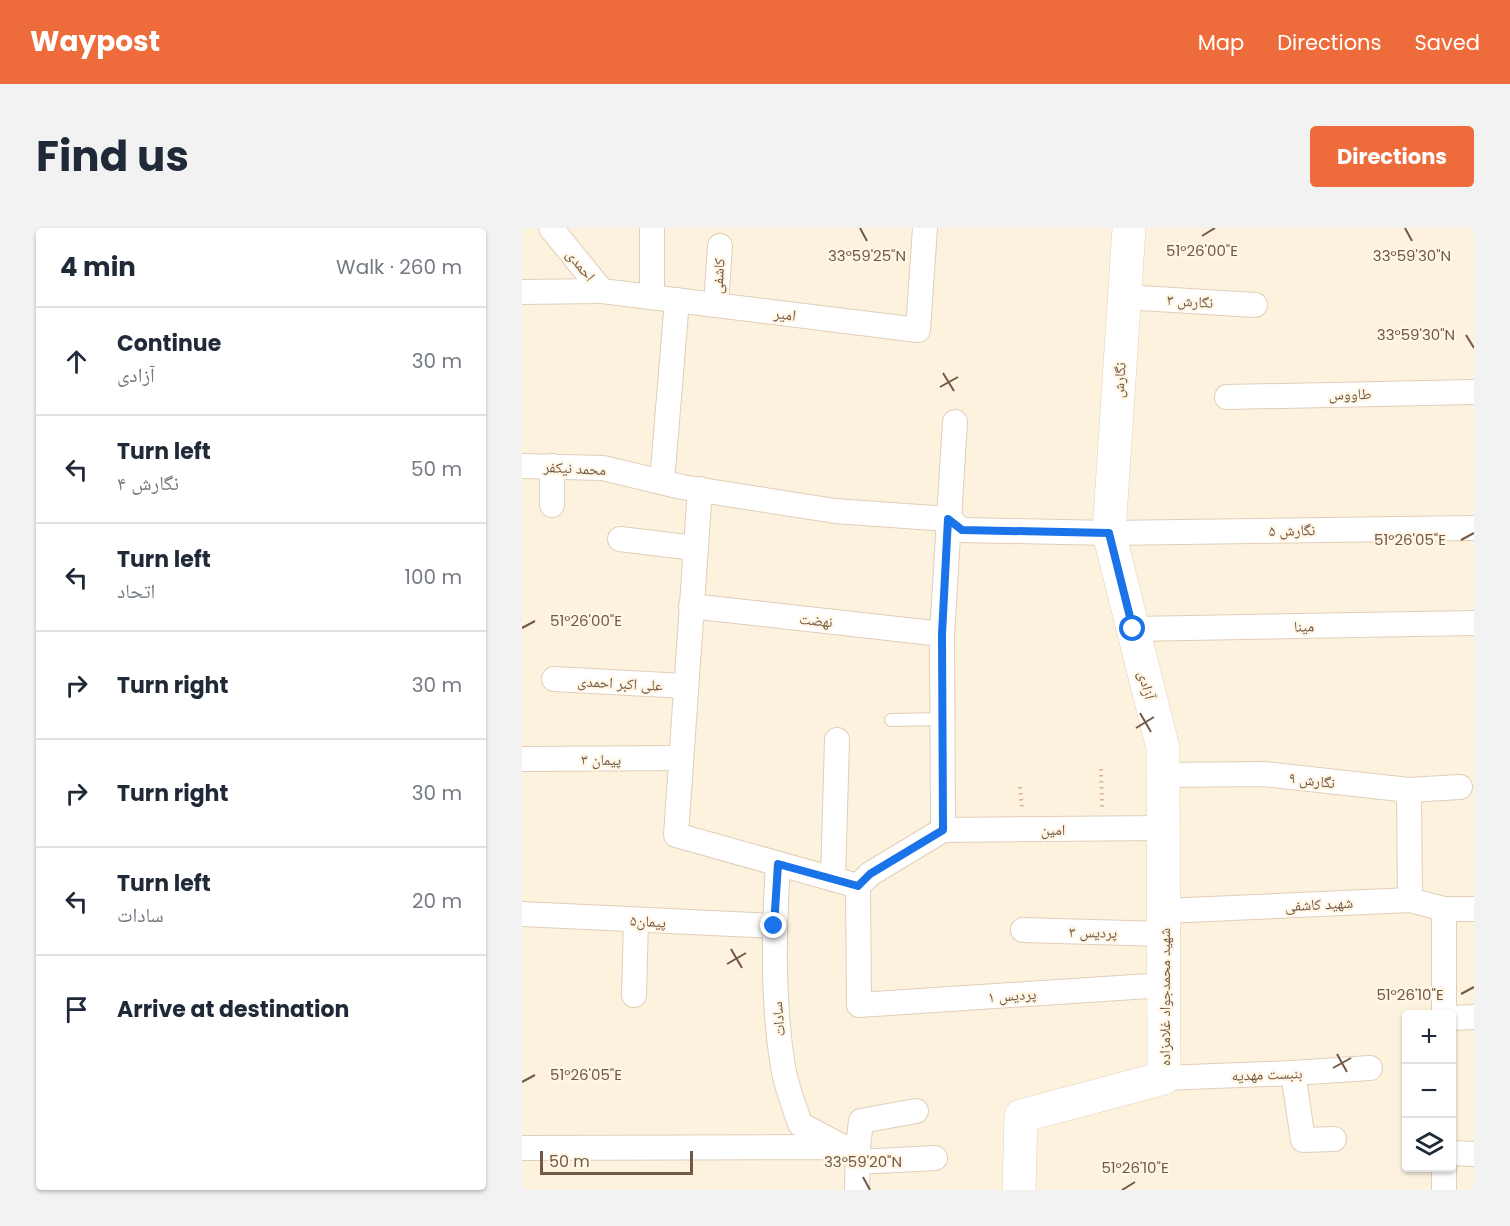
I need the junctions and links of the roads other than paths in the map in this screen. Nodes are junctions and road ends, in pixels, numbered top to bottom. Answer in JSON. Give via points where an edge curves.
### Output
{"nodes":[{"id":1,"x":551,"y":228,"type":"edge"},
{"id":2,"x":652,"y":228,"type":"edge"},
{"id":3,"x":925,"y":228,"type":"edge"},
{"id":4,"x":1129,"y":228,"type":"edge"},
{"id":5,"x":720,"y":246,"type":"dead end"},
{"id":6,"x":602,"y":291,"type":"junction"},
{"id":7,"x":522,"y":292,"type":"edge"},
{"id":8,"x":652,"y":297,"type":"junction"},
{"id":9,"x":1124,"y":297,"type":"junction"},
{"id":10,"x":677,"y":300,"type":"junction"},
{"id":11,"x":716,"y":305,"type":"junction"},
{"id":12,"x":1256,"y":305,"type":"dead end"},
{"id":13,"x":1474,"y":392,"type":"edge"},
{"id":14,"x":1227,"y":397,"type":"dead end"},
{"id":15,"x":955,"y":422,"type":"dead end"},
{"id":16,"x":522,"y":466,"type":"edge"},
{"id":17,"x":552,"y":466,"type":"junction"},
{"id":18,"x":662,"y":482,"type":"junction"},
{"id":19,"x":699,"y":489,"type":"junction"},
{"id":20,"x":552,"y":505,"type":"dead end"},
{"id":21,"x":948,"y":519,"type":"junction"},
{"id":22,"x":1474,"y":528,"type":"edge"},
{"id":23,"x":1109,"y":533,"type":"junction"},
{"id":24,"x":620,"y":539,"type":"dead end"},
{"id":25,"x":695,"y":548,"type":"junction"},
{"id":26,"x":691,"y":606,"type":"junction"},
{"id":27,"x":1474,"y":623,"type":"edge"},
{"id":28,"x":1133,"y":629,"type":"junction"},
{"id":29,"x":942,"y":634,"type":"junction"},
{"id":30,"x":554,"y":680,"type":"dead end"},
{"id":31,"x":685,"y":687,"type":"junction"},
{"id":32,"x":942,"y":719,"type":"junction"},
{"id":33,"x":891,"y":720,"type":"dead end"},
{"id":34,"x":837,"y":740,"type":"dead end"},
{"id":35,"x":680,"y":758,"type":"junction"},
{"id":36,"x":522,"y":759,"type":"edge"},
{"id":37,"x":1163,"y":775,"type":"junction"},
{"id":38,"x":1460,"y":787,"type":"dead end"},
{"id":39,"x":1409,"y":790,"type":"junction"},
{"id":40,"x":1164,"y":828,"type":"junction"},
{"id":41,"x":943,"y":830,"type":"junction"},
{"id":42,"x":778,"y":864,"type":"junction"},
{"id":43,"x":833,"y":879,"type":"junction"},
{"id":44,"x":858,"y":886,"type":"junction"},
{"id":45,"x":1410,"y":900,"type":"junction"},
{"id":46,"x":1444,"y":909,"type":"junction"},
{"id":47,"x":1474,"y":909,"type":"edge"},
{"id":48,"x":522,"y":914,"type":"edge"},
{"id":49,"x":636,"y":920,"type":"junction"},
{"id":50,"x":1164,"y":923,"type":"junction"},
{"id":51,"x":774,"y":926,"type":"junction"},
{"id":52,"x":1023,"y":930,"type":"dead end"},
{"id":53,"x":1164,"y":985,"type":"junction"},
{"id":54,"x":634,"y":995,"type":"dead end"},
{"id":55,"x":1444,"y":1010,"type":"edge"},
{"id":56,"x":1474,"y":1017,"type":"edge"},
{"id":57,"x":1456,"y":1018,"type":"edge"},
{"id":58,"x":1370,"y":1068,"type":"dead end"},
{"id":59,"x":1293,"y":1073,"type":"junction"},
{"id":60,"x":1164,"y":1078,"type":"junction"},
{"id":61,"x":916,"y":1111,"type":"dead end"},
{"id":62,"x":1334,"y":1139,"type":"dead end"},
{"id":63,"x":522,"y":1148,"type":"edge"},
{"id":64,"x":853,"y":1152,"type":"junction"},
{"id":65,"x":1456,"y":1154,"type":"edge"},
{"id":66,"x":1474,"y":1154,"type":"edge"},
{"id":67,"x":935,"y":1158,"type":"dead end"},
{"id":68,"x":1444,"y":1172,"type":"edge"},
{"id":69,"x":857,"y":1190,"type":"edge"},
{"id":70,"x":1019,"y":1190,"type":"edge"},
{"id":71,"x":1444,"y":1190,"type":"edge"}],
"edges":[{"from":1,"to":6,"type":"street","name":"احمدی"},
{"from":2,"to":8,"type":"street"},
{"from":3,"to":11,"type":"street","name":"امیر","via":[[918,330]]},
{"from":4,"to":9,"type":"street","name":"نگارش"},
{"from":5,"to":11,"type":"street","name":"کاشفی"},
{"from":6,"to":7,"type":"street"},
{"from":6,"to":8,"type":"street","name":"احمدی"},
{"from":8,"to":10,"type":"street","name":"امیر"},
{"from":9,"to":12,"type":"street","name":"نگارش ۳"},
{"from":9,"to":23,"type":"street","name":"نگارش"},
{"from":10,"to":11,"type":"street","name":"امیر"},
{"from":10,"to":18,"type":"street"},
{"from":13,"to":14,"type":"street","name":"طاووس"},
{"from":15,"to":21,"type":"street"},
{"from":16,"to":17,"type":"street","name":"محمد نیکفر"},
{"from":17,"to":18,"type":"street","name":"محمد نیکفر","via":[[603,468]]},
{"from":17,"to":20,"type":"street"},
{"from":18,"to":19,"type":"street","name":"محمد نیکفر"},
{"from":19,"to":21,"type":"street","name":"محمد نیکفر","via":[[835,511]]},
{"from":19,"to":25,"type":"street"},
{"from":21,"to":23,"type":"street","name":"نگارش ۵","via":[[962,530]]},
{"from":21,"to":29,"type":"street"},
{"from":22,"to":23,"type":"street","name":"نگارش ۵"},
{"from":23,"to":28,"type":"street","name":"آزادی"},
{"from":24,"to":25,"type":"street"},
{"from":25,"to":26,"type":"street"},
{"from":26,"to":29,"type":"street","name":"نهضت"},
{"from":26,"to":31,"type":"street"},
{"from":27,"to":28,"type":"street","name":"مینا"},
{"from":28,"to":37,"type":"street","name":"آزادی","via":[[1163,748]]},
{"from":29,"to":32,"type":"street"},
{"from":30,"to":31,"type":"street","name":"علی اکبر احمدی"},
{"from":31,"to":35,"type":"street"},
{"from":32,"to":33,"type":"lane"},
{"from":32,"to":41,"type":"street"},
{"from":34,"to":43,"type":"street"},
{"from":35,"to":36,"type":"street","name":"پیمان ۳"},
{"from":35,"to":42,"type":"street","via":[[676,835]]},
{"from":37,"to":39,"type":"street","name":"نگارش ۹","via":[[1264,774]]},
{"from":37,"to":40,"type":"street","name":"آزادی"},
{"from":38,"to":39,"type":"street","name":"نگارش ۹"},
{"from":39,"to":45,"type":"street"},
{"from":40,"to":41,"type":"street","name":"امین"},
{"from":40,"to":50,"type":"street","name":"آزادی"},
{"from":41,"to":44,"type":"street","via":[[870,874]]},
{"from":42,"to":43,"type":"street"},
{"from":42,"to":51,"type":"street","name":"سادات"},
{"from":43,"to":44,"type":"street"},
{"from":44,"to":53,"type":"street","name":"پردیس ۱","via":[[859,1005]]},
{"from":45,"to":46,"type":"street","name":"شهید کاشفی"},
{"from":45,"to":50,"type":"street","name":"شهید کاشفی"},
{"from":46,"to":47,"type":"street","name":"شهید کاشفی"},
{"from":46,"to":55,"type":"street"},
{"from":48,"to":49,"type":"street","name":"پیمان۵"},
{"from":49,"to":51,"type":"street","name":"پیمان۵"},
{"from":49,"to":54,"type":"street"},
{"from":50,"to":52,"type":"street","name":"پردیس ۳"},
{"from":50,"to":53,"type":"street","name":"شهید محمدجواد غلامزاده"},
{"from":51,"to":64,"type":"street","name":"سادات","via":[[783,1069],[800,1124]]},
{"from":53,"to":60,"type":"street","name":"شهید محمدجواد غلامزاده"},
{"from":56,"to":57,"type":"street"},
{"from":58,"to":59,"type":"street","name":"بنبست مهدیه"},
{"from":59,"to":60,"type":"street","name":"بنبست مهدیه"},
{"from":59,"to":62,"type":"street","via":[[1303,1140]]},
{"from":60,"to":70,"type":"street","name":"شهید محمدجواد غلامزاده","via":[[1021,1116]]},
{"from":61,"to":64,"type":"street","via":[[861,1121]]},
{"from":63,"to":64,"type":"street"},
{"from":64,"to":67,"type":"street"},
{"from":64,"to":69,"type":"street"},
{"from":65,"to":66,"type":"street"},
{"from":68,"to":71,"type":"street"}]}
